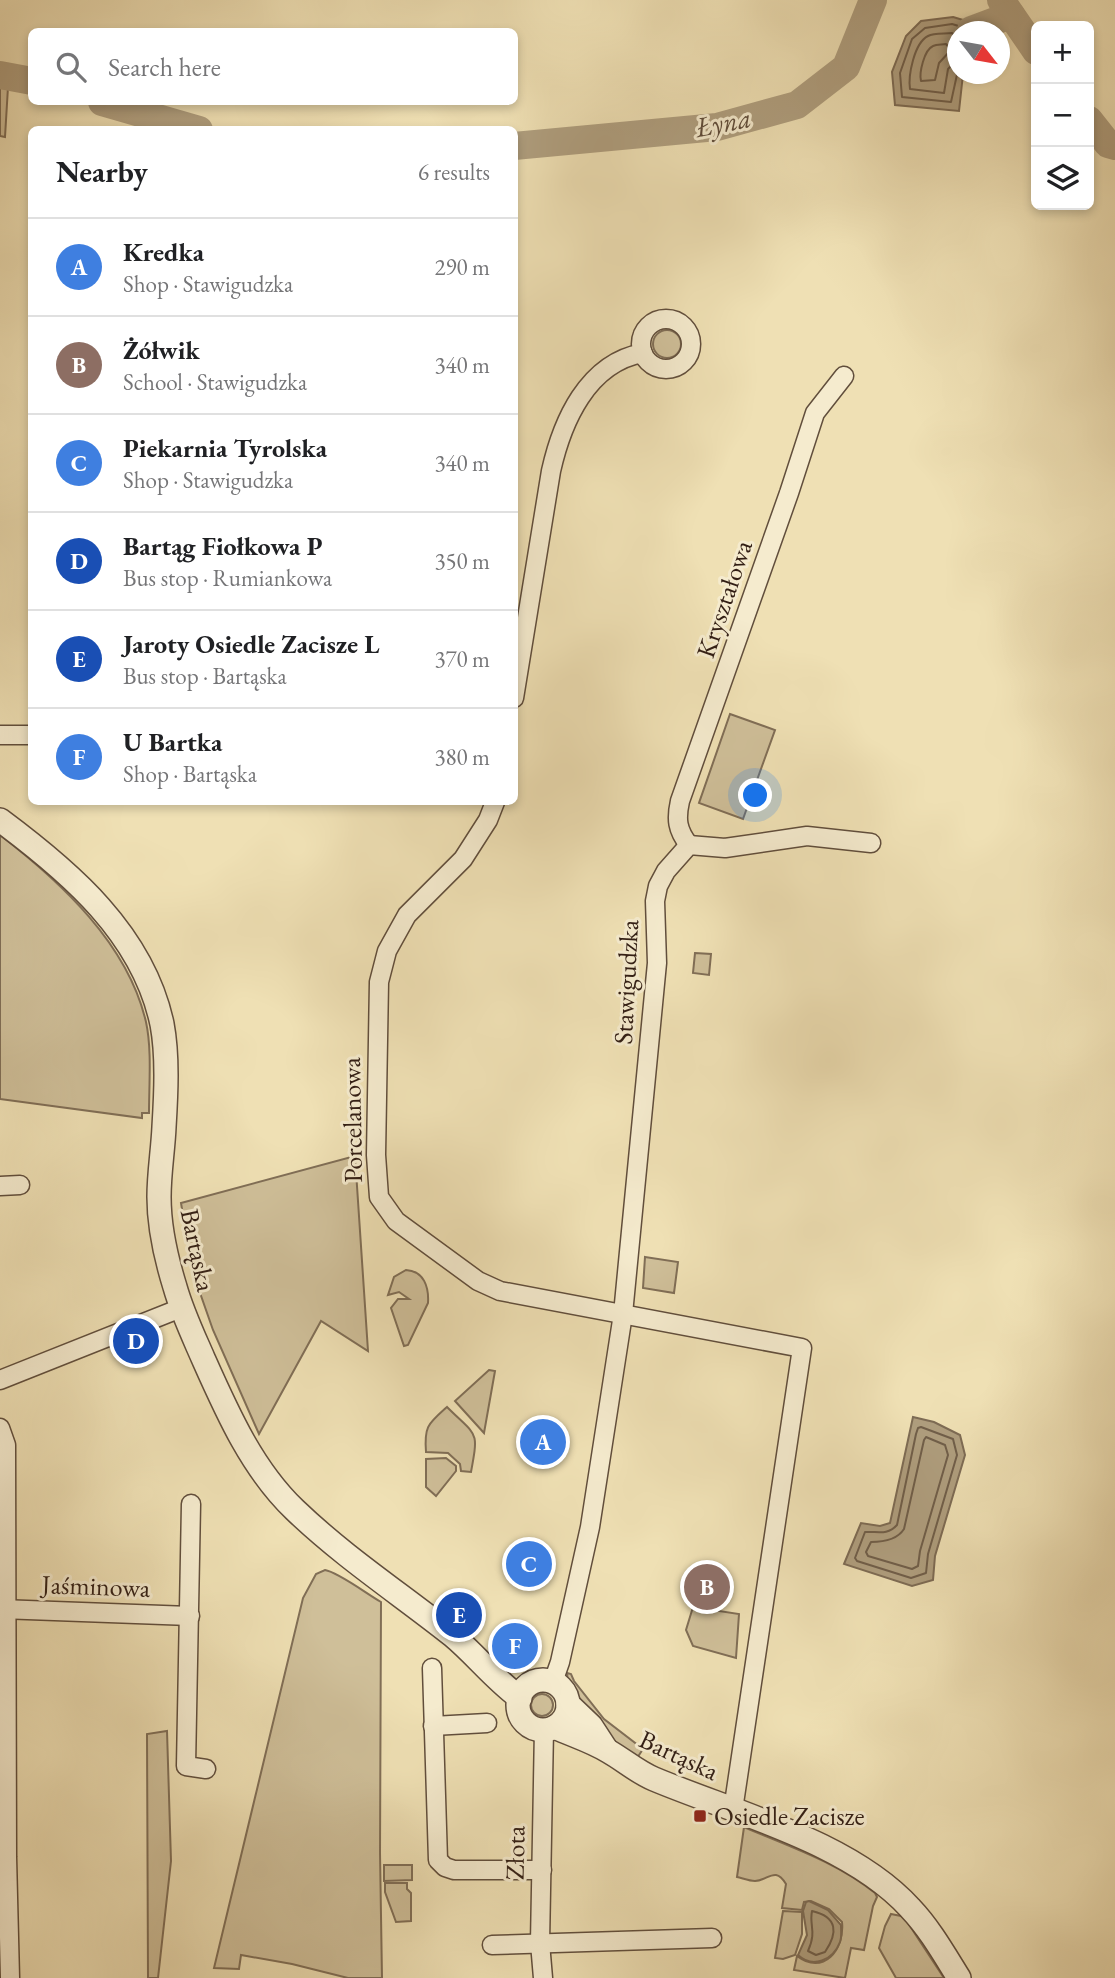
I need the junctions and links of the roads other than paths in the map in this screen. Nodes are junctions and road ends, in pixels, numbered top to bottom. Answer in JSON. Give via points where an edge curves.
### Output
{"nodes":[{"id":1,"x":643,"y":353,"type":"dead end"},
{"id":2,"x":844,"y":376,"type":"dead end"},
{"id":3,"x":518,"y":673,"type":"edge"},
{"id":4,"x":0,"y":735,"type":"edge"},
{"id":5,"x":28,"y":735,"type":"edge"},
{"id":6,"x":494,"y":805,"type":"edge"},
{"id":7,"x":0,"y":820,"type":"edge"},
{"id":8,"x":871,"y":843,"type":"dead end"},
{"id":9,"x":689,"y":845,"type":"junction"},
{"id":10,"x":20,"y":1185,"type":"dead end"},
{"id":11,"x":0,"y":1186,"type":"edge"},
{"id":12,"x":181,"y":1308,"type":"junction"},
{"id":13,"x":623,"y":1314,"type":"junction"},
{"id":14,"x":0,"y":1380,"type":"edge"},
{"id":15,"x":0,"y":1428,"type":"edge"},
{"id":16,"x":191,"y":1504,"type":"dead end"},
{"id":17,"x":3,"y":1610,"type":"edge"},
{"id":18,"x":190,"y":1616,"type":"junction"},
{"id":19,"x":432,"y":1668,"type":"dead end"},
{"id":20,"x":535,"y":1687,"type":"junction"},
{"id":21,"x":568,"y":1704,"type":"junction"},
{"id":22,"x":487,"y":1723,"type":"dead end"},
{"id":23,"x":433,"y":1726,"type":"junction"},
{"id":24,"x":549,"y":1728,"type":"junction"},
{"id":25,"x":606,"y":1749,"type":"junction"},
{"id":26,"x":206,"y":1769,"type":"dead end"},
{"id":27,"x":733,"y":1810,"type":"junction"},
{"id":28,"x":3,"y":1857,"type":"edge"},
{"id":29,"x":542,"y":1870,"type":"junction"},
{"id":30,"x":712,"y":1938,"type":"dead end"},
{"id":31,"x":540,"y":1943,"type":"junction"},
{"id":32,"x":492,"y":1945,"type":"dead end"},
{"id":33,"x":10,"y":1978,"type":"edge"},
{"id":34,"x":543,"y":1978,"type":"edge"},
{"id":35,"x":959,"y":1978,"type":"edge"}],
"edges":[{"from":1,"to":3,"type":"street","via":[[619,360],[598,376],[578,399],[558,441]]},
{"from":2,"to":9,"type":"street","name":"Kryształowa","via":[[815,413],[680,801],[677,825]]},
{"from":4,"to":5,"type":"street"},
{"from":6,"to":13,"type":"street","name":"Porcelanowa","via":[[463,859],[407,915],[387,951],[379,982],[379,1197],[397,1221],[489,1287]]},
{"from":7,"to":12,"type":"street","name":"Bartąska","via":[[55,863],[102,910],[135,956],[149,985],[162,1024],[164,1056],[161,1230]]},
{"from":8,"to":9,"type":"street","via":[[807,836],[724,848]]},
{"from":9,"to":13,"type":"street","name":"Stawigudzka","via":[[666,871],[655,901],[657,962]]},
{"from":10,"to":11,"type":"street"},
{"from":12,"to":14,"type":"street"},
{"from":12,"to":20,"type":"street","name":"Bartąska","via":[[226,1409],[270,1482],[294,1509],[461,1644]]},
{"from":13,"to":20,"type":"street","name":"Stawigudzka","via":[[590,1527]]},
{"from":13,"to":27,"type":"street","via":[[802,1348]]},
{"from":15,"to":17,"type":"street","via":[[6,1445]]},
{"from":16,"to":18,"type":"street"},
{"from":17,"to":18,"type":"street","name":"Jaśminowa"},
{"from":17,"to":28,"type":"street"},
{"from":18,"to":26,"type":"street","via":[[186,1766]]},
{"from":19,"to":23,"type":"street"},
{"from":20,"to":21,"type":"street","name":"Bartąska","via":[[562,1689]]},
{"from":20,"to":24,"type":"street","name":"Bartąska","via":[[519,1708],[525,1722],[534,1728]]},
{"from":21,"to":24,"type":"street","via":[[564,1717]]},
{"from":21,"to":25,"type":"street","name":"Bartąska"},
{"from":22,"to":23,"type":"street"},
{"from":23,"to":29,"type":"street","via":[[438,1860],[453,1870]]},
{"from":24,"to":25,"type":"street","name":"Bartąska"},
{"from":24,"to":29,"type":"street","name":"Złota"},
{"from":25,"to":27,"type":"street","name":"Bartąska","via":[[651,1778]]},
{"from":27,"to":35,"type":"street","name":"Bartąska","via":[[836,1853],[876,1880],[923,1922]]},
{"from":28,"to":33,"type":"street"},
{"from":29,"to":31,"type":"street","name":"Złota"},
{"from":30,"to":31,"type":"street"},
{"from":31,"to":32,"type":"street"},
{"from":31,"to":34,"type":"street","name":"Złota"}]}
